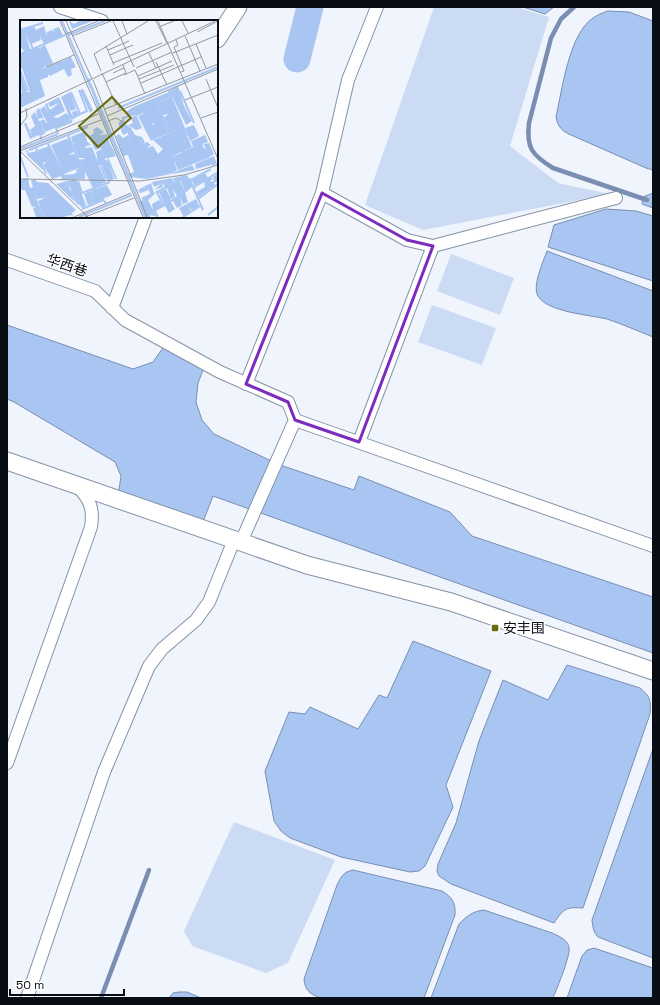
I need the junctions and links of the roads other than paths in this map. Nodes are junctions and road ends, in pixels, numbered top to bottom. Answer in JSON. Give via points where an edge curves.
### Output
{"nodes":[{"id":1,"x":60,"y":7,"type":"edge"},
{"id":2,"x":238,"y":7,"type":"edge"},
{"id":3,"x":377,"y":7,"type":"edge"},
{"id":4,"x":99,"y":20,"type":"edge"},
{"id":5,"x":218,"y":37,"type":"edge"},
{"id":6,"x":322,"y":193,"type":"junction"},
{"id":7,"x":616,"y":198,"type":"dead end"},
{"id":8,"x":146,"y":218,"type":"edge"},
{"id":9,"x":433,"y":246,"type":"junction"},
{"id":10,"x":7,"y":260,"type":"edge"},
{"id":11,"x":112,"y":308,"type":"junction"},
{"id":12,"x":246,"y":384,"type":"junction"},
{"id":13,"x":295,"y":420,"type":"junction"},
{"id":14,"x":359,"y":442,"type":"junction"},
{"id":15,"x":7,"y":461,"type":"edge"},
{"id":16,"x":74,"y":484,"type":"junction"},
{"id":17,"x":238,"y":541,"type":"junction"},
{"id":18,"x":653,"y":546,"type":"edge"},
{"id":19,"x":653,"y":671,"type":"edge"},
{"id":20,"x":7,"y":763,"type":"edge"},
{"id":21,"x":27,"y":998,"type":"edge"}],
"edges":[{"from":1,"to":4,"type":"street"},
{"from":2,"to":5,"type":"street"},
{"from":3,"to":6,"type":"street","via":[[348,80]]},
{"from":6,"to":9,"type":"street","via":[[407,240]]},
{"from":6,"to":12,"type":"street"},
{"from":7,"to":9,"type":"street"},
{"from":8,"to":11,"type":"street"},
{"from":9,"to":14,"type":"street"},
{"from":10,"to":11,"type":"street","name":"华西巷","via":[[95,291]]},
{"from":11,"to":12,"type":"street","name":"华西巷","via":[[125,320]]},
{"from":12,"to":13,"type":"street","name":"华西巷","via":[[288,402]]},
{"from":13,"to":14,"type":"street"},
{"from":13,"to":17,"type":"street"},
{"from":14,"to":18,"type":"street"},
{"from":15,"to":16,"type":"street"},
{"from":16,"to":17,"type":"street"},
{"from":16,"to":20,"type":"street","via":[[90,504],[93,516],[91,527]]},
{"from":17,"to":19,"type":"street","via":[[307,565],[451,602]]},
{"from":17,"to":21,"type":"street","via":[[209,602],[196,620],[162,649],[149,666],[104,772]]}]}
